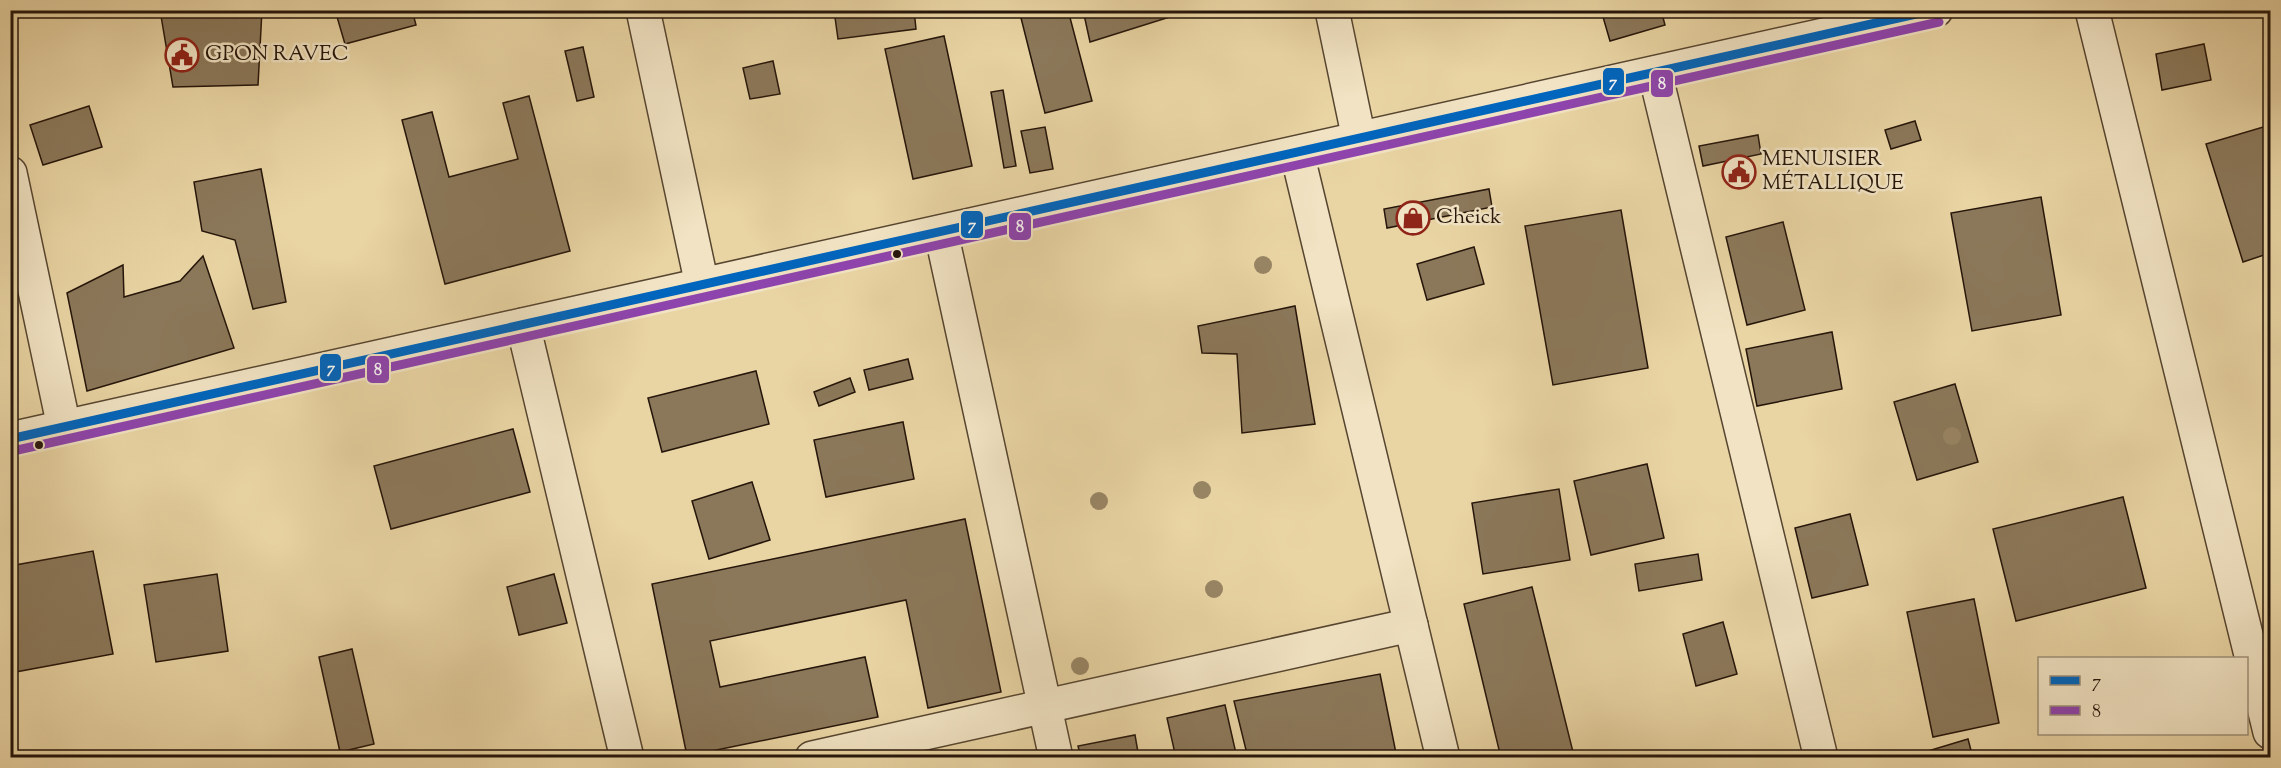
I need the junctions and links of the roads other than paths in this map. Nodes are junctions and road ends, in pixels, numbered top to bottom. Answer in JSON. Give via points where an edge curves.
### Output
{"nodes":[{"id":1,"x":643,"y":10,"type":"edge"},
{"id":2,"x":1332,"y":10,"type":"edge"},
{"id":3,"x":1936,"y":10,"type":"edge"},
{"id":4,"x":2092,"y":10,"type":"edge"},
{"id":5,"x":1655,"y":73,"type":"junction"},
{"id":6,"x":1359,"y":139,"type":"junction"},
{"id":7,"x":1296,"y":153,"type":"junction"},
{"id":8,"x":10,"y":173,"type":"edge"},
{"id":9,"x":941,"y":232,"type":"junction"},
{"id":10,"x":702,"y":285,"type":"junction"},
{"id":11,"x":523,"y":325,"type":"junction"},
{"id":12,"x":64,"y":427,"type":"junction"},
{"id":13,"x":10,"y":439,"type":"edge"},
{"id":14,"x":1410,"y":625,"type":"junction"},
{"id":15,"x":1044,"y":706,"type":"junction"},
{"id":16,"x":2271,"y":732,"type":"edge"},
{"id":17,"x":627,"y":758,"type":"edge"},
{"id":18,"x":812,"y":758,"type":"edge"},
{"id":19,"x":1056,"y":758,"type":"edge"},
{"id":20,"x":1443,"y":758,"type":"edge"},
{"id":21,"x":1821,"y":758,"type":"edge"}],
"edges":[{"from":1,"to":10,"type":"street"},
{"from":2,"to":6,"type":"street"},
{"from":3,"to":5,"type":"street"},
{"from":4,"to":16,"type":"street"},
{"from":5,"to":6,"type":"street"},
{"from":5,"to":21,"type":"street"},
{"from":6,"to":7,"type":"street"},
{"from":7,"to":9,"type":"street"},
{"from":7,"to":14,"type":"street"},
{"from":8,"to":12,"type":"street"},
{"from":9,"to":10,"type":"street"},
{"from":9,"to":15,"type":"street"},
{"from":10,"to":11,"type":"street"},
{"from":11,"to":12,"type":"street"},
{"from":11,"to":17,"type":"street"},
{"from":12,"to":13,"type":"street"},
{"from":14,"to":15,"type":"street"},
{"from":14,"to":20,"type":"street"},
{"from":15,"to":18,"type":"street"},
{"from":15,"to":19,"type":"street"}]}
